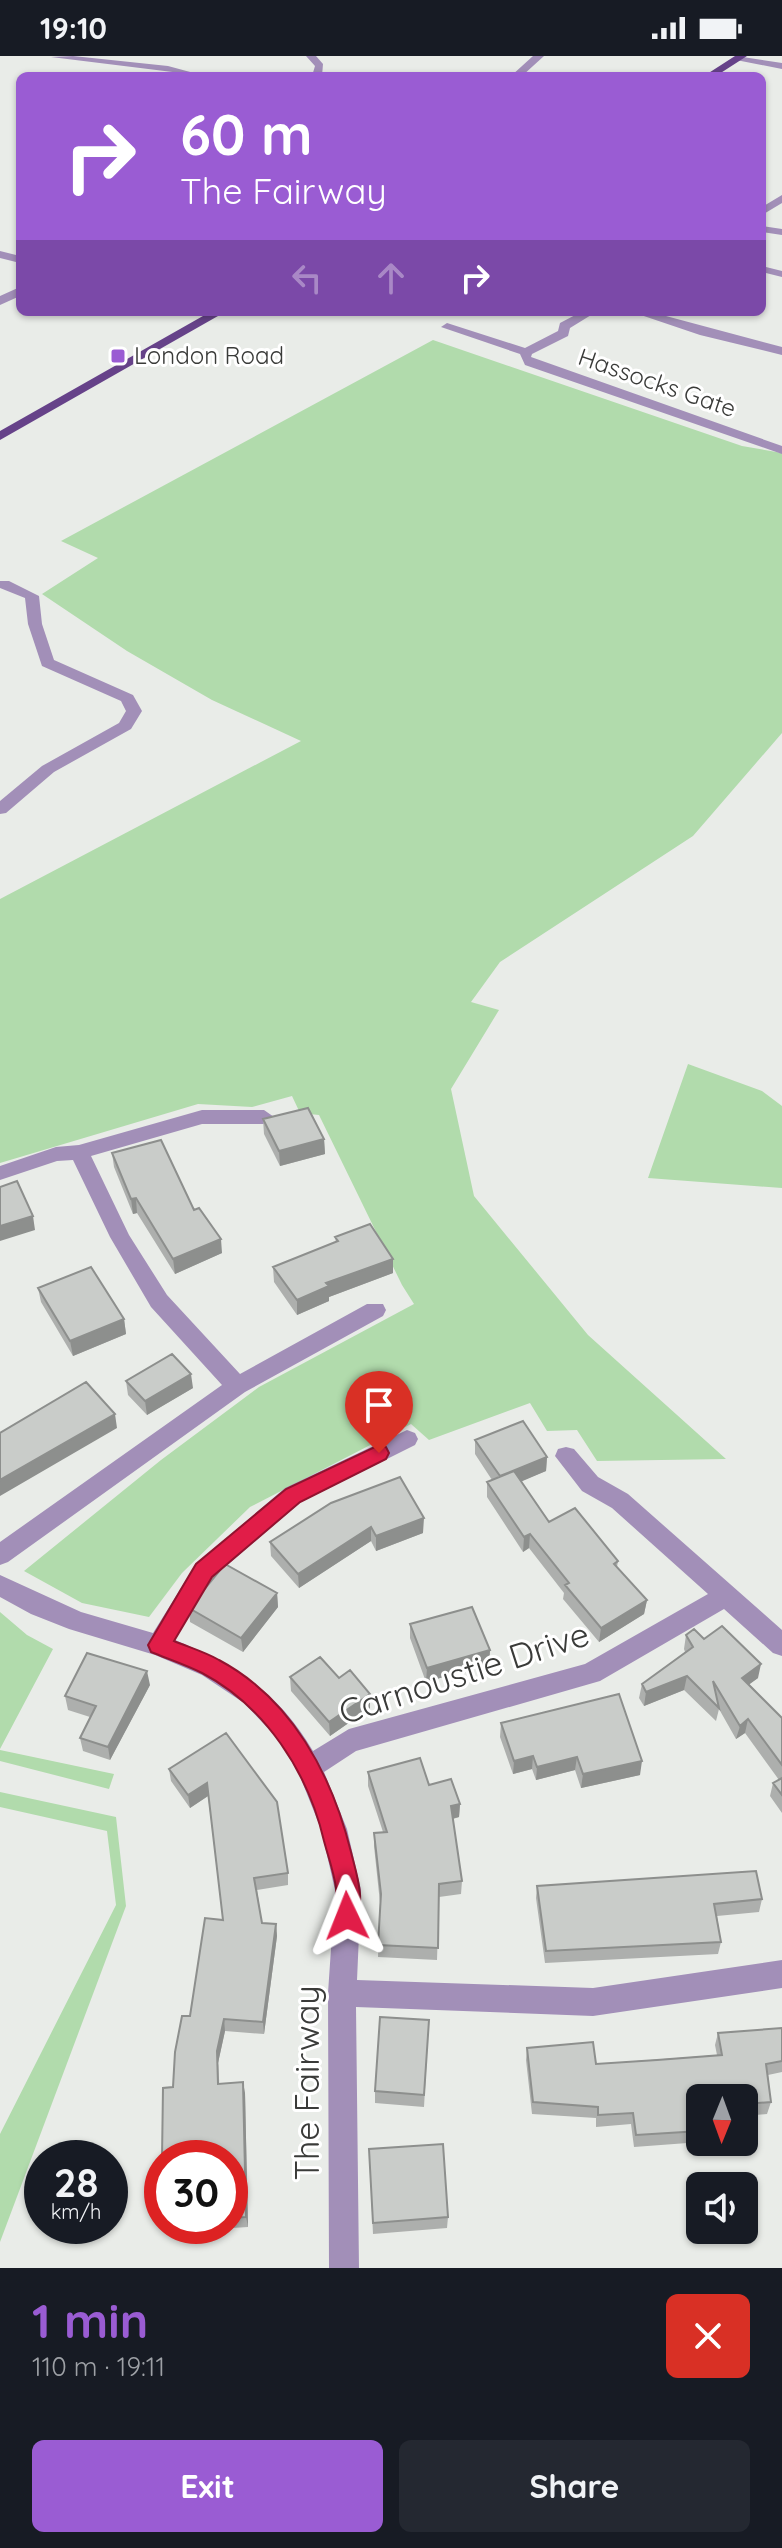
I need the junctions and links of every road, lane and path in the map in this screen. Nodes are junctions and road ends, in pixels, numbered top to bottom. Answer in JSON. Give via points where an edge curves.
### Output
{"nodes":[{"id":1,"x":539,"y":56,"type":"edge"},
{"id":2,"x":56,"y":57,"type":"edge"},
{"id":3,"x":740,"y":57,"type":"edge"},
{"id":4,"x":782,"y":66,"type":"edge"},
{"id":5,"x":170,"y":72,"type":"edge"},
{"id":6,"x":521,"y":72,"type":"edge"},
{"id":7,"x":716,"y":72,"type":"edge"},
{"id":8,"x":212,"y":316,"type":"edge"},
{"id":9,"x":583,"y":316,"type":"edge"},
{"id":10,"x":651,"y":316,"type":"edge"},
{"id":11,"x":447,"y":327,"type":"dead end"},
{"id":12,"x":782,"y":351,"type":"edge"},
{"id":13,"x":526,"y":352,"type":"junction"},
{"id":14,"x":0,"y":436,"type":"edge"},
{"id":15,"x":782,"y":450,"type":"edge"},
{"id":16,"x":1,"y":584,"type":"edge"},
{"id":17,"x":0,"y":809,"type":"edge"},
{"id":18,"x":264,"y":1117,"type":"edge"},
{"id":19,"x":79,"y":1152,"type":"junction"},
{"id":20,"x":0,"y":1173,"type":"edge"},
{"id":21,"x":375,"y":1310,"type":"dead end"},
{"id":22,"x":237,"y":1386,"type":"junction"},
{"id":23,"x":407,"y":1439,"type":"dead end"},
{"id":24,"x":566,"y":1456,"type":"dead end"},
{"id":25,"x":0,"y":1555,"type":"edge"},
{"id":26,"x":0,"y":1585,"type":"edge"},
{"id":27,"x":725,"y":1596,"type":"junction"},
{"id":28,"x":159,"y":1645,"type":"junction"},
{"id":29,"x":782,"y":1645,"type":"edge"},
{"id":30,"x":309,"y":1768,"type":"junction"},
{"id":31,"x":782,"y":1974,"type":"edge"},
{"id":32,"x":342,"y":1993,"type":"junction"},
{"id":33,"x":344,"y":2268,"type":"edge"}],
"edges":[{"from":1,"to":6,"type":"street"},
{"from":2,"to":5,"type":"street"},
{"from":3,"to":4,"type":"street"},
{"from":3,"to":7,"type":"main road"},
{"from":8,"to":14,"type":"main road"},
{"from":9,"to":13,"type":"street","name":"Hassocks Gate","via":[[564,326],[564,333]]},
{"from":10,"to":12,"type":"street"},
{"from":11,"to":13,"type":"street","name":"Hassocks Gate"},
{"from":13,"to":15,"type":"street","name":"Hassocks Gate","via":[[529,362]]},
{"from":16,"to":17,"type":"street","via":[[32,596],[47,663],[127,698],[134,711],[125,726],[48,769]]},
{"from":18,"to":19,"type":"street","via":[[202,1117]]},
{"from":19,"to":20,"type":"street"},
{"from":19,"to":22,"type":"street","via":[[120,1237],[159,1301]]},
{"from":21,"to":22,"type":"street"},
{"from":22,"to":25,"type":"street"},
{"from":23,"to":28,"type":"street","via":[[293,1495],[204,1571]]},
{"from":24,"to":27,"type":"street","via":[[590,1484],[620,1501]]},
{"from":26,"to":28,"type":"street","name":"The Fairway","via":[[78,1622]]},
{"from":27,"to":29,"type":"street"},
{"from":27,"to":30,"type":"street","name":"Carnoustie Drive","via":[[591,1673],[349,1741]]},
{"from":28,"to":30,"type":"street","name":"The Fairway","via":[[211,1667],[253,1695],[287,1731]]},
{"from":30,"to":32,"type":"street","name":"The Fairway","via":[[334,1829],[348,1890]]},
{"from":31,"to":32,"type":"street","via":[[593,2002]]},
{"from":32,"to":33,"type":"street","name":"The Fairway"}]}
